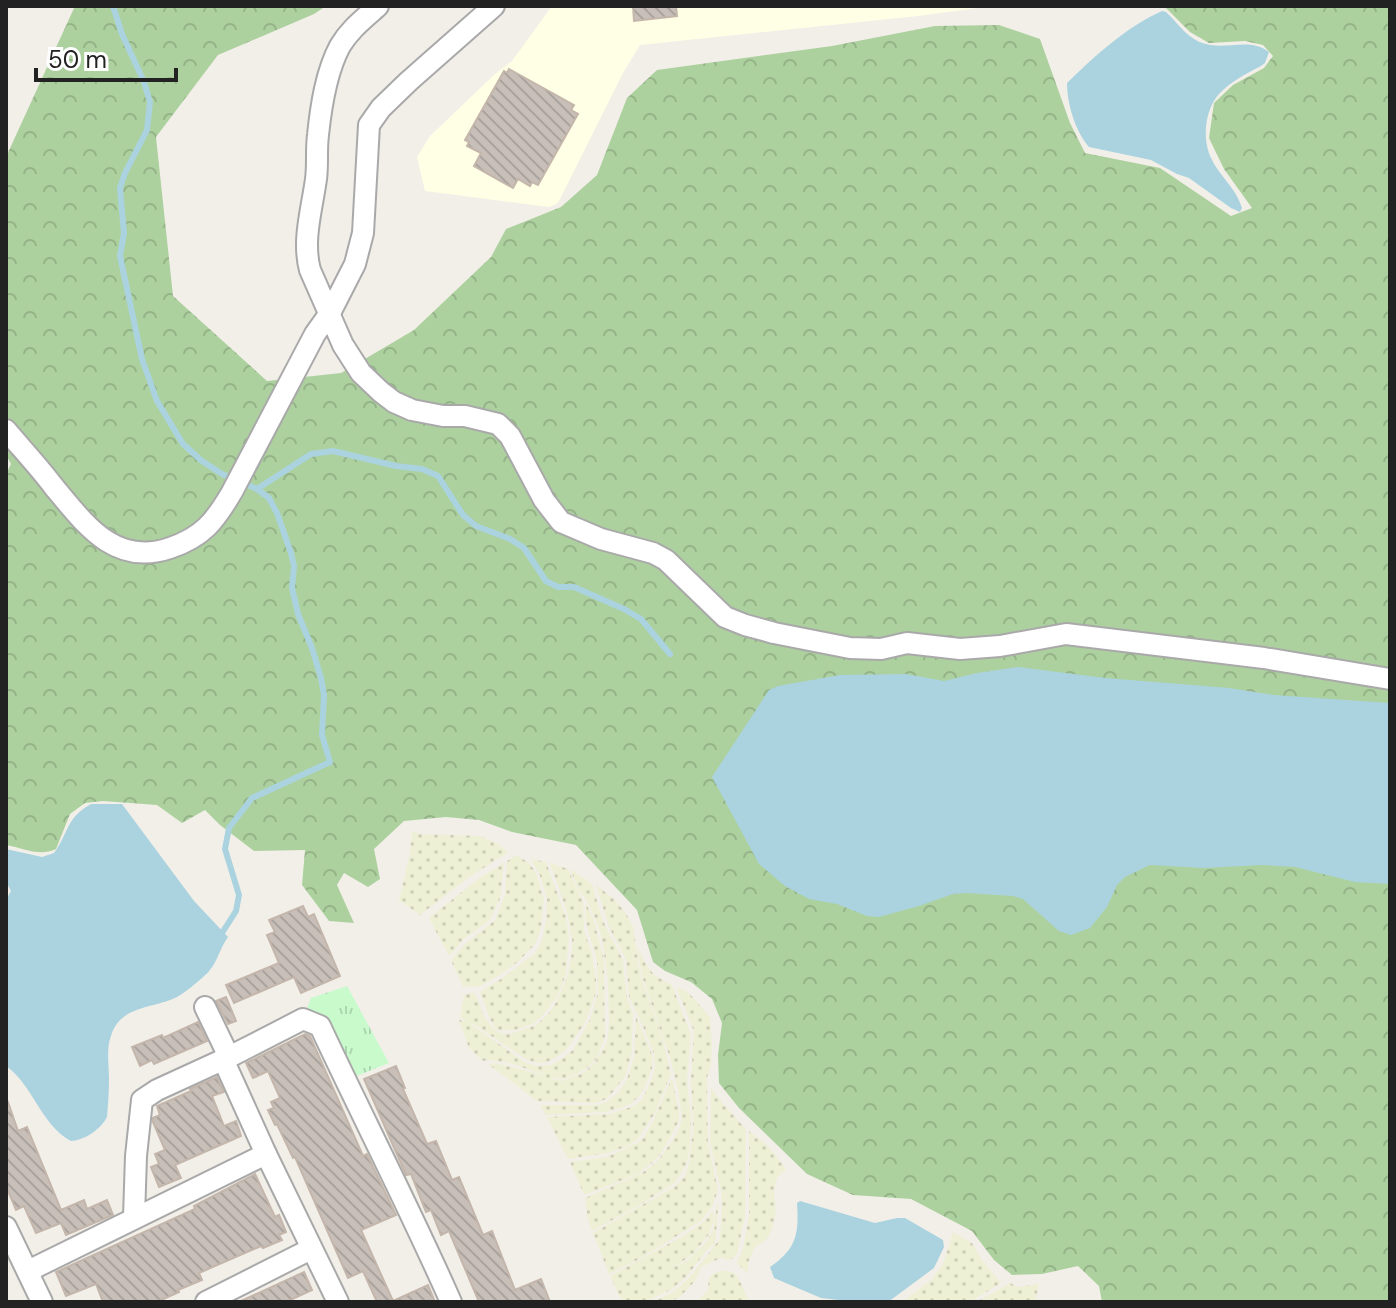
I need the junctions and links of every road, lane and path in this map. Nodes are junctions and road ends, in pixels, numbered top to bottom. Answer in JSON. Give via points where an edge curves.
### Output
{"nodes":[{"id":1,"x":378,"y":6,"type":"edge"},
{"id":2,"x":494,"y":6,"type":"edge"},
{"id":3,"x":330,"y":313,"type":"junction"},
{"id":4,"x":6,"y":430,"type":"edge"},
{"id":5,"x":1390,"y":679,"type":"edge"},
{"id":6,"x":205,"y":1007,"type":"dead end"},
{"id":7,"x":226,"y":1058,"type":"junction"},
{"id":8,"x":266,"y":1154,"type":"junction"},
{"id":9,"x":134,"y":1217,"type":"junction"},
{"id":10,"x":6,"y":1227,"type":"edge"},
{"id":11,"x":311,"y":1249,"type":"junction"},
{"id":12,"x":28,"y":1271,"type":"junction"},
{"id":13,"x":42,"y":1302,"type":"edge"},
{"id":14,"x":206,"y":1302,"type":"edge"},
{"id":15,"x":338,"y":1302,"type":"edge"},
{"id":16,"x":451,"y":1302,"type":"edge"}],
"edges":[{"from":1,"to":3,"type":"street","via":[[352,28],[339,48],[318,136],[307,259]]},
{"from":2,"to":3,"type":"street","via":[[409,81],[369,125],[363,233],[355,264]]},
{"from":3,"to":4,"type":"street","via":[[220,512],[188,542],[158,552],[116,548],[79,517]]},
{"from":3,"to":5,"type":"street","via":[[361,373],[394,402],[412,410],[498,424],[561,522],[666,560],[725,617],[745,625],[850,648],[881,649],[907,643],[960,649],[1000,646],[1066,634]]},
{"from":6,"to":7,"type":"street"},
{"from":7,"to":8,"type":"street"},
{"from":7,"to":9,"type":"street","via":[[142,1100]]},
{"from":7,"to":16,"type":"street","via":[[303,1019],[320,1026]]},
{"from":8,"to":9,"type":"street"},
{"from":8,"to":11,"type":"street"},
{"from":9,"to":12,"type":"street"},
{"from":10,"to":12,"type":"street"},
{"from":11,"to":14,"type":"street"},
{"from":11,"to":15,"type":"street"},
{"from":12,"to":13,"type":"street"}]}
